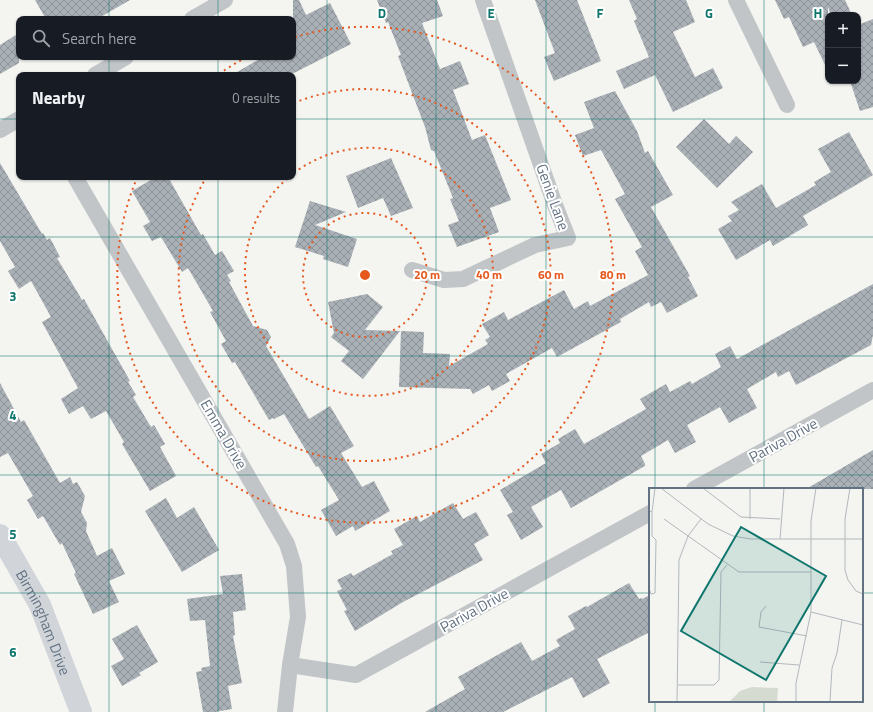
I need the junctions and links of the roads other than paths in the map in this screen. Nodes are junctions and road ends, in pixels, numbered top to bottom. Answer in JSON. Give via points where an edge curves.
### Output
{"nodes":[{"id":1,"x":225,"y":0,"type":"edge"},
{"id":2,"x":483,"y":0,"type":"edge"},
{"id":3,"x":736,"y":0,"type":"edge"},
{"id":4,"x":197,"y":16,"type":"edge"},
{"id":5,"x":121,"y":60,"type":"edge"},
{"id":6,"x":100,"y":72,"type":"edge"},
{"id":7,"x":787,"y":105,"type":"dead end"},
{"id":8,"x":16,"y":121,"type":"edge"},
{"id":9,"x":0,"y":130,"type":"edge"},
{"id":10,"x":77,"y":180,"type":"edge"},
{"id":11,"x":412,"y":270,"type":"dead end"},
{"id":12,"x":873,"y":390,"type":"edge"},
{"id":13,"x":696,"y":488,"type":"edge"},
{"id":14,"x":649,"y":514,"type":"edge"},
{"id":15,"x":0,"y":535,"type":"edge"},
{"id":16,"x":290,"y":665,"type":"junction"},
{"id":17,"x":81,"y":712,"type":"edge"},
{"id":18,"x":286,"y":712,"type":"edge"}],
"edges":[{"from":1,"to":4,"type":"street"},
{"from":2,"to":11,"type":"street","name":"Genie Lane","via":[[568,238],[535,245],[463,279],[444,280]]},
{"from":3,"to":7,"type":"street"},
{"from":5,"to":6,"type":"street"},
{"from":8,"to":9,"type":"street"},
{"from":10,"to":16,"type":"street","name":"Emma Drive","via":[[287,544],[294,566],[298,617]]},
{"from":12,"to":13,"type":"street","name":"Pariva Drive"},
{"from":14,"to":16,"type":"street","name":"Pariva Drive","via":[[356,675]]},
{"from":15,"to":17,"type":"main road","name":"Birmingham Drive","via":[[40,605]]},
{"from":16,"to":18,"type":"street","name":"Emma Drive"}]}
